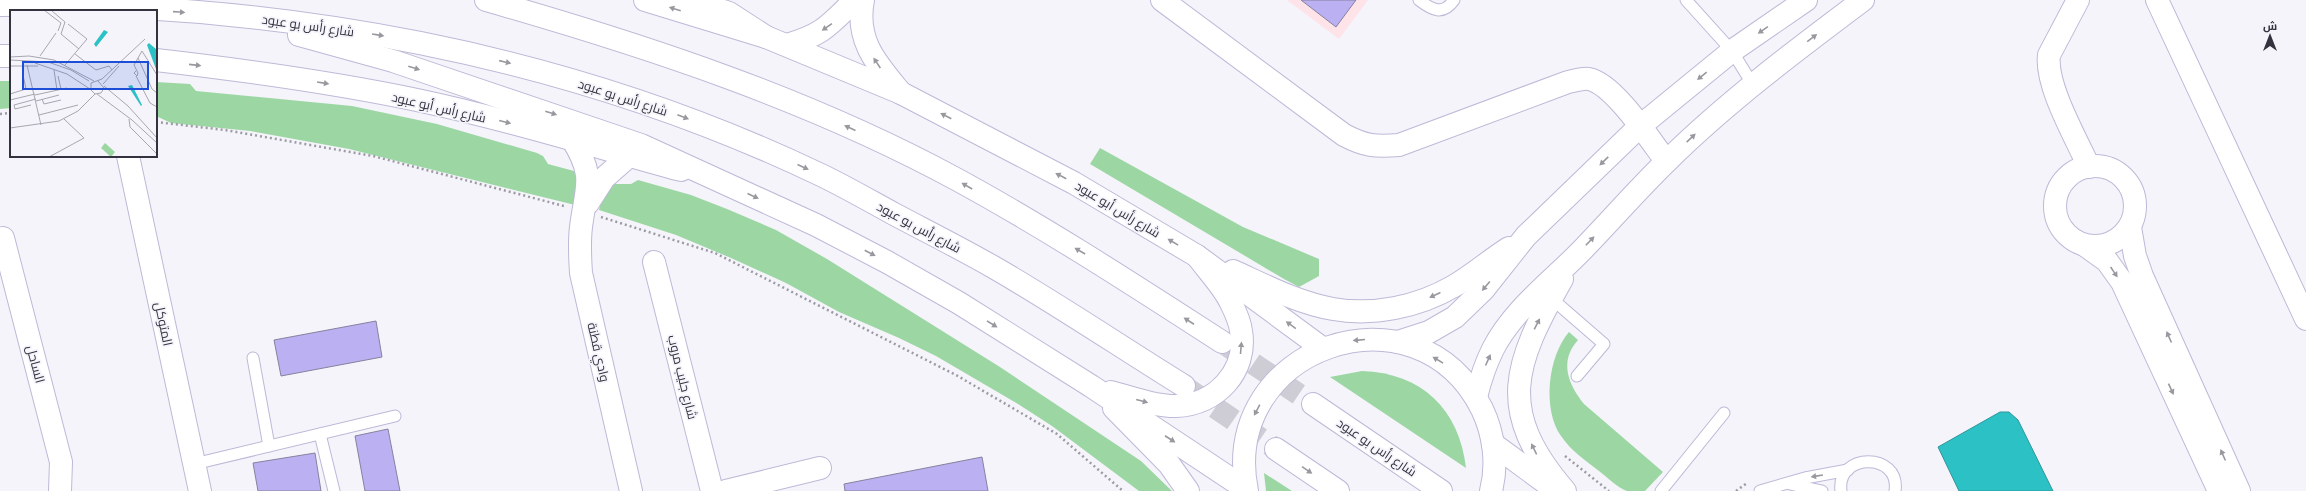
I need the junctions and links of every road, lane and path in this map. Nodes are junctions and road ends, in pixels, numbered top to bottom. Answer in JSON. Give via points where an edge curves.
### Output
{"nodes":[{"id":1,"x":486,"y":0,"type":"edge"},
{"id":2,"x":645,"y":0,"type":"edge"},
{"id":3,"x":691,"y":0,"type":"edge"},
{"id":4,"x":855,"y":0,"type":"edge"},
{"id":5,"x":863,"y":0,"type":"edge"},
{"id":6,"x":1162,"y":0,"type":"edge"},
{"id":7,"x":1419,"y":0,"type":"edge"},
{"id":8,"x":1454,"y":0,"type":"edge"},
{"id":9,"x":1686,"y":0,"type":"edge"},
{"id":10,"x":1806,"y":0,"type":"edge"},
{"id":11,"x":1863,"y":0,"type":"edge"},
{"id":12,"x":2078,"y":0,"type":"edge"},
{"id":13,"x":2157,"y":0,"type":"edge"},
{"id":14,"x":0,"y":5,"type":"edge"},
{"id":15,"x":724,"y":7,"type":"edge"},
{"id":16,"x":153,"y":10,"type":"edge"},
{"id":17,"x":157,"y":10,"type":"edge"},
{"id":18,"x":228,"y":15,"type":"junction"},
{"id":19,"x":766,"y":37,"type":"junction"},
{"id":20,"x":787,"y":45,"type":"junction"},
{"id":21,"x":1732,"y":51,"type":"junction"},
{"id":22,"x":157,"y":60,"type":"edge"},
{"id":23,"x":1753,"y":85,"type":"junction"},
{"id":24,"x":901,"y":93,"type":"junction"},
{"id":25,"x":10,"y":113,"type":"edge"},
{"id":26,"x":0,"y":114,"type":"edge"},
{"id":27,"x":1639,"y":127,"type":"junction"},
{"id":28,"x":572,"y":139,"type":"junction"},
{"id":29,"x":628,"y":156,"type":"junction"},
{"id":30,"x":128,"y":157,"type":"edge"},
{"id":31,"x":1666,"y":161,"type":"junction"},
{"id":32,"x":2089,"y":166,"type":"junction"},
{"id":33,"x":717,"y":180,"type":"junction"},
{"id":34,"x":584,"y":212,"type":"junction"},
{"id":35,"x":2130,"y":227,"type":"junction"},
{"id":36,"x":1526,"y":236,"type":"junction"},
{"id":37,"x":3,"y":238,"type":"dead end"},
{"id":38,"x":2086,"y":246,"type":"junction"},
{"id":39,"x":1197,"y":256,"type":"junction"},
{"id":40,"x":1574,"y":259,"type":"junction"},
{"id":41,"x":654,"y":262,"type":"dead end"},
{"id":42,"x":1551,"y":298,"type":"junction"},
{"id":43,"x":2306,"y":319,"type":"edge"},
{"id":44,"x":1222,"y":342,"type":"tunnel mouth"},
{"id":45,"x":1398,"y":342,"type":"junction"},
{"id":46,"x":1322,"y":348,"type":"junction"},
{"id":47,"x":253,"y":358,"type":"dead end"},
{"id":48,"x":1576,"y":376,"type":"dead end"},
{"id":49,"x":1091,"y":386,"type":"junction"},
{"id":50,"x":1184,"y":386,"type":"tunnel mouth"},
{"id":51,"x":1476,"y":397,"type":"junction"},
{"id":52,"x":1313,"y":404,"type":"tunnel mouth"},
{"id":53,"x":1724,"y":413,"type":"dead end"},
{"id":54,"x":395,"y":416,"type":"dead end"},
{"id":55,"x":320,"y":434,"type":"junction"},
{"id":56,"x":1493,"y":444,"type":"junction"},
{"id":57,"x":270,"y":446,"type":"junction"},
{"id":58,"x":1276,"y":449,"type":"tunnel mouth"},
{"id":59,"x":1560,"y":452,"type":"dead end"},
{"id":60,"x":194,"y":464,"type":"junction"},
{"id":61,"x":820,"y":468,"type":"dead end"},
{"id":62,"x":1848,"y":470,"type":"junction"},
{"id":63,"x":1787,"y":484,"type":"junction"},
{"id":64,"x":1247,"y":490,"type":"edge"},
{"id":65,"x":1896,"y":490,"type":"edge"},
{"id":66,"x":60,"y":491,"type":"edge"},
{"id":67,"x":200,"y":491,"type":"edge"},
{"id":68,"x":334,"y":491,"type":"edge"},
{"id":69,"x":631,"y":491,"type":"edge"},
{"id":70,"x":712,"y":491,"type":"edge"},
{"id":71,"x":726,"y":491,"type":"edge"},
{"id":72,"x":1188,"y":491,"type":"edge"},
{"id":73,"x":1338,"y":491,"type":"edge"},
{"id":74,"x":1441,"y":491,"type":"edge"},
{"id":75,"x":1491,"y":491,"type":"edge"},
{"id":76,"x":1557,"y":491,"type":"edge"},
{"id":77,"x":1565,"y":491,"type":"edge"},
{"id":78,"x":1609,"y":491,"type":"edge"},
{"id":79,"x":1661,"y":491,"type":"edge"},
{"id":80,"x":1760,"y":491,"type":"edge"},
{"id":81,"x":1822,"y":491,"type":"edge"},
{"id":82,"x":1842,"y":491,"type":"edge"},
{"id":83,"x":2219,"y":491,"type":"edge"},
{"id":84,"x":2239,"y":491,"type":"edge"}],
"edges":[{"from":44,"to":1,"type":"main road","one_way":true,"via":[[1081,251],[956,179],[887,145],[814,112],[692,64]]},
{"from":19,"to":2,"type":"main road","one_way":true},
{"from":3,"to":15,"type":"main road","name":"شارع رأس أبو عبود"},
{"from":4,"to":20,"type":"main road","one_way":true,"via":[[824,30]]},
{"from":24,"to":5,"type":"main road","name":"شارع رأس أبو عبود","one_way":true,"via":[[880,68],[864,38],[860,23]]},
{"from":6,"to":27,"type":"main road","via":[[1344,135],[1362,145],[1399,145],[1568,82],[1589,79],[1604,86],[1617,97]]},
{"from":7,"to":8,"type":"lane","via":[[1438,11],[1445,9]]},
{"from":9,"to":21,"type":"lane"},
{"from":10,"to":21,"type":"main road","one_way":true},
{"from":23,"to":11,"type":"main road","one_way":true},
{"from":12,"to":32,"type":"main road","via":[[2049,55],[2048,64],[2049,75],[2057,96]]},
{"from":13,"to":43,"type":"main road"},
{"from":14,"to":16,"type":"main road","name":"شارع رأس بو عبود","one_way":true,"via":[[93,6]]},
{"from":15,"to":19,"type":"main road","name":"شارع رأس أبو عبود"},
{"from":17,"to":18,"type":"main road","name":"شارع رأس بو عبود","one_way":true},
{"from":18,"to":33,"type":"main road","one_way":true,"via":[[393,61],[560,116],[641,145]]},
{"from":18,"to":50,"type":"main road","name":"شارع رأس بو عبود","one_way":true,"via":[[324,26],[413,41],[555,75],[618,93],[677,114],[823,176],[996,268]]},
{"from":19,"to":20,"type":"main road","name":"شارع رأس أبو عبود"},
{"from":20,"to":24,"type":"main road","name":"شارع رأس أبو عبود"},
{"from":21,"to":23,"type":"lane"},
{"from":21,"to":27,"type":"main road","one_way":true},
{"from":22,"to":28,"type":"main road","name":"شارع رأس أبو عبود","one_way":true,"via":[[327,83],[418,101]]},
{"from":31,"to":23,"type":"main road","one_way":true},
{"from":39,"to":24,"type":"main road","name":"شارع رأس أبو عبود","one_way":true,"via":[[1074,183]]},
{"from":25,"to":26,"type":"path"},
{"from":27,"to":31,"type":"main road"},
{"from":27,"to":36,"type":"main road","one_way":true},
{"from":28,"to":29,"type":"main road","name":"شارع رأس أبو عبود"},
{"from":28,"to":34,"type":"main road","name":"وادي قطنة","via":[[582,154],[587,171],[589,188]]},
{"from":29,"to":33,"type":"main road","name":"شارع رأس أبو عبود"},
{"from":29,"to":34,"type":"main road","name":"وادي قطنة","via":[[604,178],[594,191]]},
{"from":30,"to":60,"type":"main road","name":"المتوكل"},
{"from":40,"to":31,"type":"main road","one_way":true},
{"from":32,"to":35,"type":"main road","via":[[2104,167],[2118,173],[2129,184],[2135,198],[2135,213]]},
{"from":32,"to":38,"type":"main road","via":[[2072,174],[2059,187],[2055,205],[2058,223],[2070,238]]},
{"from":33,"to":49,"type":"main road","one_way":true,"via":[[816,225],[887,262],[959,303]]},
{"from":34,"to":69,"type":"main road","name":"وادي قطنة","via":[[579,251],[581,273]]},
{"from":35,"to":38,"type":"main road","via":[[2118,239],[2103,246]]},
{"from":84,"to":35,"type":"main road","one_way":true,"via":[[2142,276]]},
{"from":36,"to":39,"type":"main road","one_way":true,"via":[[1454,286],[1430,297],[1398,308],[1362,311],[1333,309],[1302,300]]},
{"from":36,"to":45,"type":"main road","one_way":true,"via":[[1484,289],[1455,317],[1429,332]]},
{"from":37,"to":66,"type":"main road","name":"الساحل","via":[[61,462]]},
{"from":38,"to":83,"type":"main road","one_way":true,"via":[[2107,261],[2122,282]]},
{"from":46,"to":39,"type":"main road","name":"شارع رأس أبو عبود","one_way":true},
{"from":49,"to":39,"type":"main road","one_way":true,"via":[[1162,405],[1178,406],[1210,397],[1232,378],[1240,358],[1241,332],[1230,301]]},
{"from":40,"to":42,"type":"main road"},
{"from":51,"to":40,"type":"main road","one_way":true,"via":[[1482,373],[1509,325]]},
{"from":41,"to":70,"type":"main road","name":"شارع جليب مروب"},
{"from":42,"to":48,"type":"lane","via":[[1604,344]]},
{"from":77,"to":42,"type":"main road","one_way":true,"via":[[1536,454],[1523,422],[1520,404],[1520,382],[1525,352]]},
{"from":45,"to":46,"type":"main road","one_way":true,"via":[[1356,340]]},
{"from":51,"to":45,"type":"main road","one_way":true,"via":[[1461,378],[1442,362],[1421,350]]},
{"from":46,"to":64,"type":"main road","one_way":true,"via":[[1292,365],[1268,390],[1258,408],[1252,421],[1244,455]]},
{"from":47,"to":57,"type":"lane"},
{"from":49,"to":64,"type":"main road","one_way":true},
{"from":49,"to":72,"type":"main road","via":[[1149,441]]},
{"from":51,"to":56,"type":"main road","via":[[1487,420]]},
{"from":52,"to":74,"type":"main road","name":"شارع رأس بو عبود"},
{"from":53,"to":79,"type":"lane"},
{"from":54,"to":55,"type":"lane"},
{"from":55,"to":57,"type":"lane"},
{"from":55,"to":68,"type":"lane"},
{"from":56,"to":75,"type":"main road","via":[[1494,479]]},
{"from":56,"to":76,"type":"main road"},
{"from":57,"to":60,"type":"lane"},
{"from":58,"to":73,"type":"main road","one_way":true},
{"from":59,"to":78,"type":"path"},
{"from":60,"to":67,"type":"main road","name":"المتوكل"},
{"from":61,"to":71,"type":"main road"},
{"from":62,"to":63,"type":"lane","one_way":true},
{"from":62,"to":65,"type":"lane","via":[[1855,464],[1874,461],[1889,470],[1894,478]]},
{"from":62,"to":82,"type":"lane","via":[[1843,478]]},
{"from":63,"to":80,"type":"lane"},
{"from":63,"to":81,"type":"lane"}]}
